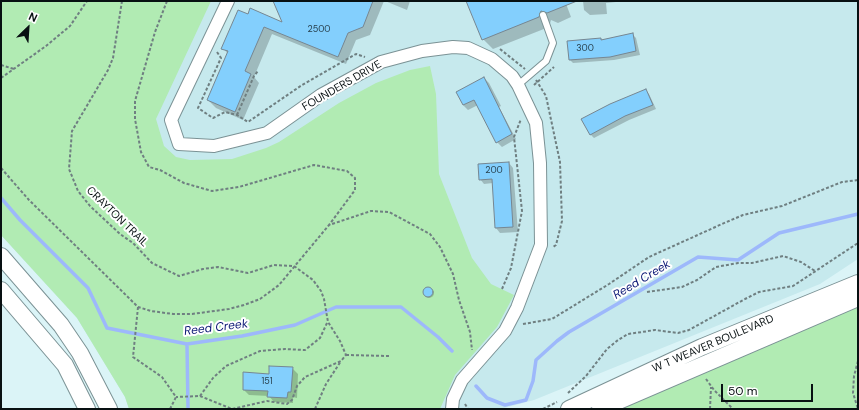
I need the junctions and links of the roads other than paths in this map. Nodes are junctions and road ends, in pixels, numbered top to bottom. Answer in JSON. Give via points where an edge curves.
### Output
{"nodes":[{"id":1,"x":228,"y":1,"type":"edge"},
{"id":2,"x":543,"y":15,"type":"dead end"},
{"id":3,"x":520,"y":89,"type":"junction"},
{"id":4,"x":1,"y":256,"type":"edge"},
{"id":5,"x":858,"y":283,"type":"edge"},
{"id":6,"x":1,"y":290,"type":"edge"},
{"id":7,"x":858,"y":298,"type":"edge"},
{"id":8,"x":563,"y":403,"type":"edge"},
{"id":9,"x":87,"y":409,"type":"edge"},
{"id":10,"x":109,"y":409,"type":"edge"},
{"id":11,"x":452,"y":409,"type":"edge"},
{"id":12,"x":600,"y":409,"type":"edge"}],
"edges":[{"from":1,"to":3,"type":"street","name":"FOUNDERS DRIVE","via":[[171,120],[179,144],[214,146],[267,133],[321,96],[381,62],[453,47],[468,48],[492,59],[512,76]]},
{"from":2,"to":3,"type":"lane","via":[[553,43],[546,61]]},
{"from":3,"to":11,"type":"street","name":"FOUNDERS DRIVE","via":[[536,123],[540,162],[541,245],[517,308],[505,331],[462,380],[453,399]]},
{"from":4,"to":10,"type":"main road","via":[[61,325],[80,353]]},
{"from":5,"to":8,"type":"main road","name":"W T WEAVER BOULEVARD"},
{"from":6,"to":9,"type":"main road","via":[[65,365]]},
{"from":7,"to":12,"type":"main road","name":"W T WEAVER BOULEVARD"}]}
